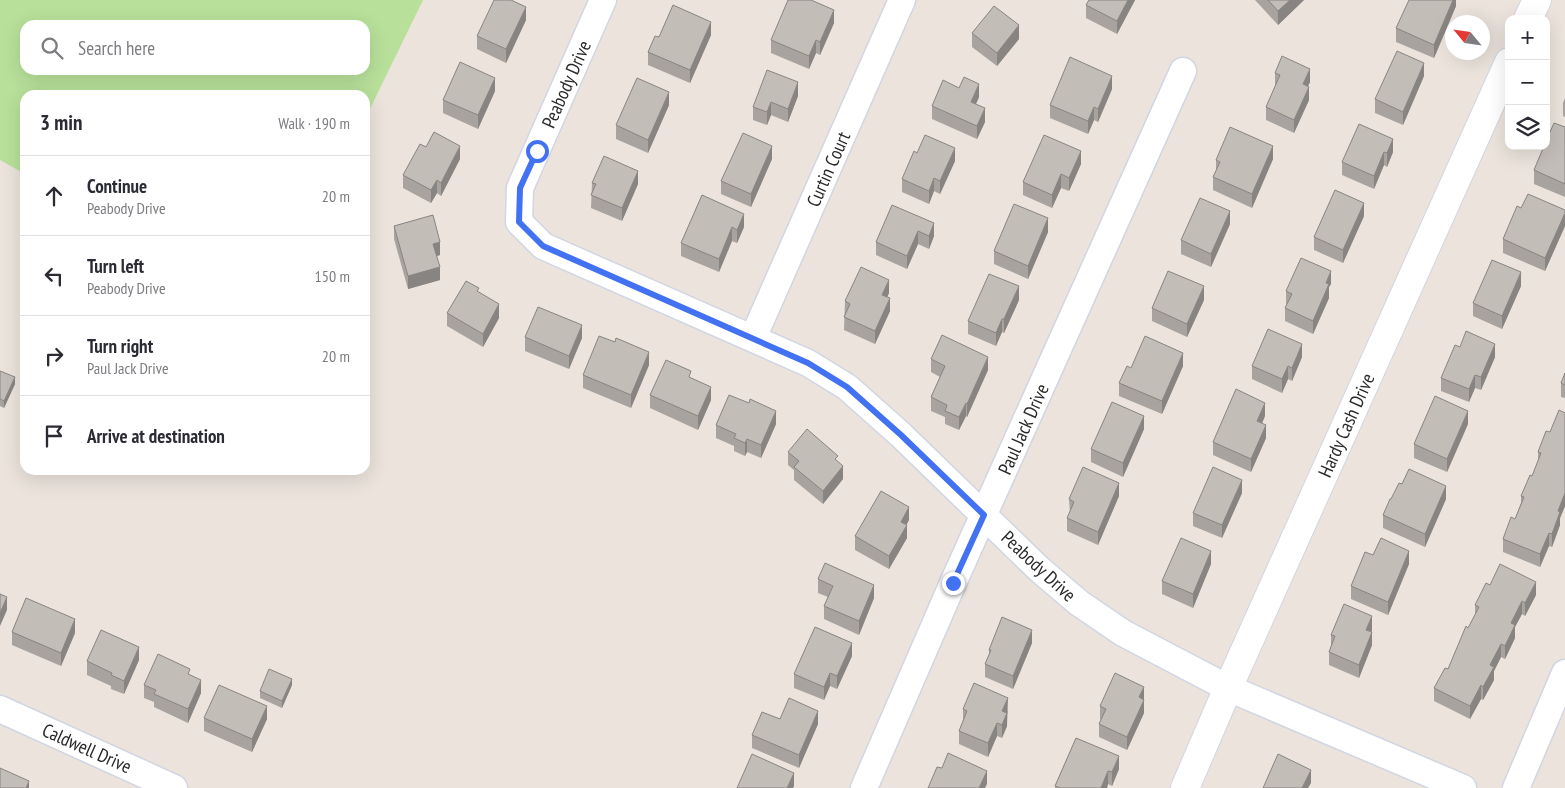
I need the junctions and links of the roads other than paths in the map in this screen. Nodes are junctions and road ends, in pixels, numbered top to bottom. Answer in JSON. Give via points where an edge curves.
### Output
{"nodes":[{"id":1,"x":603,"y":0,"type":"edge"},
{"id":2,"x":902,"y":0,"type":"edge"},
{"id":3,"x":1537,"y":0,"type":"edge"},
{"id":4,"x":1530,"y":15,"type":"edge"},
{"id":5,"x":1183,"y":71,"type":"dead end"},
{"id":6,"x":1505,"y":71,"type":"edge"},
{"id":7,"x":753,"y":338,"type":"junction"},
{"id":8,"x":984,"y":515,"type":"junction"},
{"id":9,"x":1565,"y":673,"type":"edge"},
{"id":10,"x":1228,"y":688,"type":"junction"},
{"id":11,"x":0,"y":709,"type":"edge"},
{"id":12,"x":174,"y":788,"type":"edge"},
{"id":13,"x":864,"y":788,"type":"edge"},
{"id":14,"x":1185,"y":788,"type":"edge"},
{"id":15,"x":1463,"y":788,"type":"edge"},
{"id":16,"x":1516,"y":788,"type":"edge"}],
"edges":[{"from":1,"to":7,"type":"street","name":"Peabody Drive","via":[[520,188],[519,222],[543,246]]},
{"from":2,"to":7,"type":"street","name":"Curtin Court"},
{"from":3,"to":4,"type":"street"},
{"from":5,"to":8,"type":"street","name":"Paul Jack Drive"},
{"from":6,"to":10,"type":"street","name":"Hardy Cash Drive"},
{"from":7,"to":8,"type":"street","name":"Peabody Drive","via":[[808,363],[847,387]]},
{"from":8,"to":10,"type":"street","name":"Peabody Drive","via":[[1078,603],[1124,633]]},
{"from":8,"to":13,"type":"street","name":"Paul Jack Drive"},
{"from":9,"to":16,"type":"street"},
{"from":10,"to":14,"type":"street","name":"Hardy Cash Drive"},
{"from":10,"to":15,"type":"street","name":"Peabody Drive"},
{"from":11,"to":12,"type":"street","name":"Caldwell Drive"}]}
